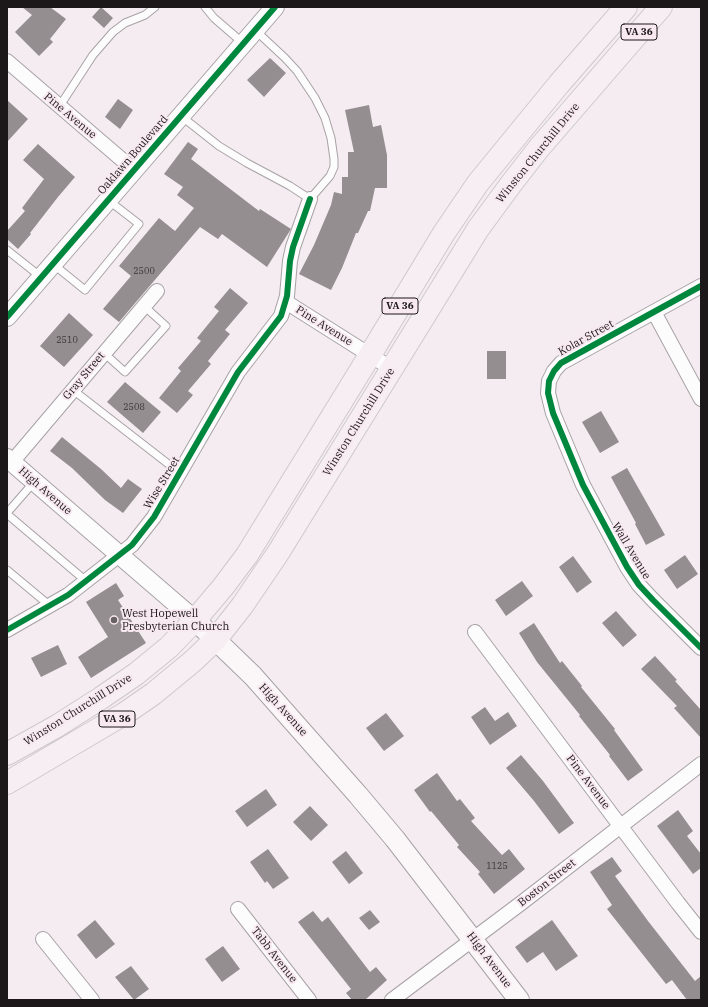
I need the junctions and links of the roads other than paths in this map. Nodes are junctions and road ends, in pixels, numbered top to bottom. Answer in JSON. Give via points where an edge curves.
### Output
{"nodes":[{"id":1,"x":155,"y":7,"type":"edge"},
{"id":2,"x":205,"y":7,"type":"edge"},
{"id":3,"x":274,"y":7,"type":"edge"},
{"id":4,"x":626,"y":7,"type":"edge"},
{"id":5,"x":661,"y":7,"type":"edge"},
{"id":6,"x":249,"y":37,"type":"junction"},
{"id":7,"x":7,"y":61,"type":"edge"},
{"id":8,"x":59,"y":107,"type":"junction"},
{"id":9,"x":181,"y":116,"type":"junction"},
{"id":10,"x":134,"y":170,"type":"junction"},
{"id":11,"x":310,"y":199,"type":"junction"},
{"id":12,"x":108,"y":200,"type":"junction"},
{"id":13,"x":7,"y":250,"type":"edge"},
{"id":14,"x":53,"y":264,"type":"junction"},
{"id":15,"x":41,"y":277,"type":"junction"},
{"id":16,"x":701,"y":286,"type":"edge"},
{"id":17,"x":157,"y":291,"type":"dead end"},
{"id":18,"x":286,"y":302,"type":"junction"},
{"id":19,"x":144,"y":306,"type":"junction"},
{"id":20,"x":654,"y":312,"type":"junction"},
{"id":21,"x":7,"y":317,"type":"edge"},
{"id":22,"x":104,"y":353,"type":"junction"},
{"id":23,"x":370,"y":355,"type":"junction"},
{"id":24,"x":392,"y":368,"type":"junction"},
{"id":25,"x":73,"y":390,"type":"junction"},
{"id":26,"x":701,"y":399,"type":"edge"},
{"id":27,"x":9,"y":460,"type":"edge"},
{"id":28,"x":576,"y":470,"type":"joint"},
{"id":29,"x":180,"y":473,"type":"junction"},
{"id":30,"x":34,"y":482,"type":"junction"},
{"id":31,"x":7,"y":513,"type":"edge"},
{"id":32,"x":119,"y":555,"type":"junction"},
{"id":33,"x":7,"y":570,"type":"edge"},
{"id":34,"x":86,"y":581,"type":"junction"},
{"id":35,"x":49,"y":605,"type":"junction"},
{"id":36,"x":195,"y":620,"type":"junction"},
{"id":37,"x":7,"y":630,"type":"edge"},
{"id":38,"x":475,"y":632,"type":"dead end"},
{"id":39,"x":216,"y":639,"type":"junction"},
{"id":40,"x":701,"y":648,"type":"edge"},
{"id":41,"x":7,"y":754,"type":"edge"},
{"id":42,"x":701,"y":764,"type":"edge"},
{"id":43,"x":7,"y":784,"type":"edge"},
{"id":44,"x":621,"y":826,"type":"junction"},
{"id":45,"x":238,"y":909,"type":"dead end"},
{"id":46,"x":701,"y":932,"type":"edge"},
{"id":47,"x":43,"y":939,"type":"dead end"},
{"id":48,"x":473,"y":939,"type":"junction"},
{"id":49,"x":92,"y":1000,"type":"edge"},
{"id":50,"x":309,"y":1000,"type":"edge"},
{"id":51,"x":392,"y":1000,"type":"edge"},
{"id":52,"x":519,"y":1000,"type":"edge"}],
"edges":[{"from":1,"to":8,"type":"lane","via":[[113,32],[93,55]]},
{"from":2,"to":6,"type":"lane","via":[[214,18]]},
{"from":3,"to":6,"type":"street","name":"Oaklawn Boulevard"},
{"from":4,"to":23,"type":"highway","name":"Winston Churchill Drive","number":"VA 36","via":[[478,183],[444,233]]},
{"from":5,"to":24,"type":"highway","name":"Winston Churchill Drive","number":"VA 36","via":[[511,184],[478,229]]},
{"from":6,"to":9,"type":"street","name":"Oaklawn Boulevard"},
{"from":6,"to":11,"type":"lane","via":[[284,58],[297,71],[325,118],[331,138],[334,167],[330,176]]},
{"from":7,"to":8,"type":"street","name":"Pine Avenue"},
{"from":8,"to":10,"type":"street","name":"Pine Avenue"},
{"from":9,"to":10,"type":"street","name":"Oaklawn Boulevard"},
{"from":9,"to":11,"type":"lane","via":[[219,146]]},
{"from":10,"to":12,"type":"street","name":"Oaklawn Boulevard"},
{"from":11,"to":18,"type":"street","name":"Pine Avenue","via":[[293,247]]},
{"from":12,"to":14,"type":"street","name":"Oaklawn Boulevard"},
{"from":12,"to":14,"type":"lane","via":[[139,224],[85,290]]},
{"from":13,"to":15,"type":"lane"},
{"from":14,"to":15,"type":"street","name":"Oaklawn Boulevard"},
{"from":15,"to":21,"type":"street","name":"Oaklawn Boulevard"},
{"from":16,"to":20,"type":"street","name":"Kolar Street"},
{"from":17,"to":19,"type":"street","name":"Gray Street"},
{"from":18,"to":23,"type":"street","name":"Pine Avenue"},
{"from":18,"to":29,"type":"street","name":"Wise Street","via":[[273,328],[238,372]]},
{"from":19,"to":22,"type":"street","name":"Gray Street"},
{"from":19,"to":22,"type":"lane","via":[[166,326],[125,372]]},
{"from":20,"to":26,"type":"street"},
{"from":20,"to":28,"type":"street","name":"Kolar Street","via":[[561,363],[549,381],[548,393],[553,413]]},
{"from":22,"to":25,"type":"street","name":"Gray Street"},
{"from":23,"to":24,"type":"street","name":"Pine Avenue"},
{"from":23,"to":36,"type":"highway","name":"Winston Churchill Drive","number":"VA 36","via":[[247,555]]},
{"from":24,"to":39,"type":"highway","name":"Winston Churchill Drive","number":"VA 36","via":[[278,553]]},
{"from":25,"to":27,"type":"street","name":"Gray Street"},
{"from":25,"to":29,"type":"lane"},
{"from":27,"to":30,"type":"street","name":"High Avenue"},
{"from":28,"to":40,"type":"street","name":"Wall Avenue","via":[[639,585]]},
{"from":29,"to":32,"type":"street","name":"Wise Street","via":[[154,516],[132,545]]},
{"from":30,"to":31,"type":"lane"},
{"from":30,"to":32,"type":"street","name":"High Avenue"},
{"from":31,"to":34,"type":"lane"},
{"from":32,"to":34,"type":"street","name":"Wise Street"},
{"from":32,"to":36,"type":"street","name":"High Avenue"},
{"from":33,"to":35,"type":"lane"},
{"from":34,"to":35,"type":"street","name":"Wise Street"},
{"from":35,"to":37,"type":"street","name":"Wise Street"},
{"from":36,"to":39,"type":"main road","name":"High Avenue"},
{"from":36,"to":41,"type":"highway","name":"Winston Churchill Drive","number":"VA 36","via":[[169,647],[136,674],[76,714]]},
{"from":38,"to":44,"type":"street","name":"Pine Avenue"},
{"from":39,"to":43,"type":"highway","name":"Winston Churchill Drive","number":"VA 36","via":[[187,666],[136,706]]},
{"from":39,"to":48,"type":"main road","name":"High Avenue","via":[[253,676],[358,795]]},
{"from":42,"to":44,"type":"street","name":"Boston Street"},
{"from":44,"to":46,"type":"street","name":"Pine Avenue"},
{"from":44,"to":48,"type":"street","name":"Boston Street"},
{"from":45,"to":50,"type":"street","name":"Tabb Avenue"},
{"from":47,"to":49,"type":"street"},
{"from":48,"to":51,"type":"street","name":"Boston Street"},
{"from":48,"to":52,"type":"main road","name":"High Avenue"}]}
